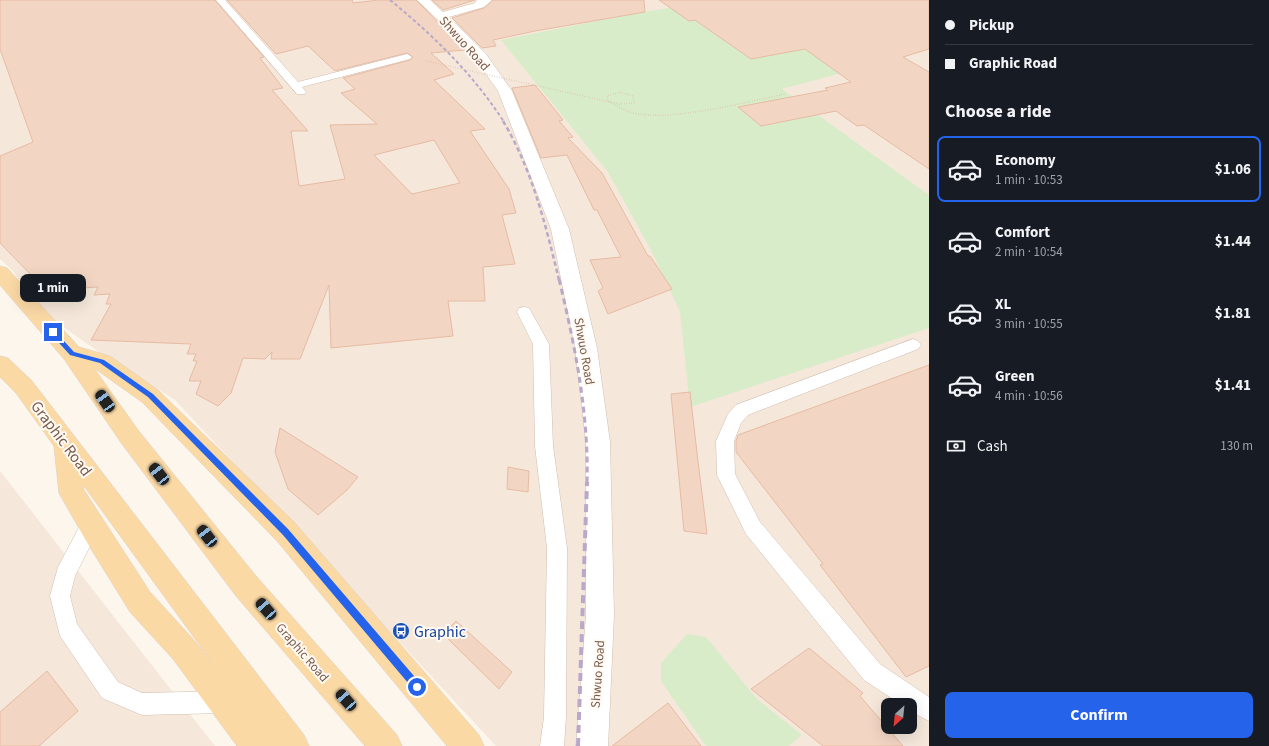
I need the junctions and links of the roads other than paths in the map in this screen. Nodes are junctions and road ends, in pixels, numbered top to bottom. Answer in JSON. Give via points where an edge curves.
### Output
{"nodes":[{"id":1,"x":220,"y":0,"type":"edge"},
{"id":2,"x":423,"y":0,"type":"edge"},
{"id":3,"x":486,"y":0,"type":"edge"},
{"id":4,"x":441,"y":16,"type":"junction"},
{"id":5,"x":407,"y":57,"type":"dead end"},
{"id":6,"x":0,"y":273,"type":"edge"},
{"id":7,"x":524,"y":312,"type":"dead end"},
{"id":8,"x":913,"y":345,"type":"dead end"},
{"id":9,"x":72,"y":353,"type":"junction"},
{"id":10,"x":0,"y":364,"type":"edge"},
{"id":11,"x":0,"y":379,"type":"edge"},
{"id":12,"x":24,"y":387,"type":"junction"},
{"id":13,"x":66,"y":443,"type":"junction"},
{"id":14,"x":91,"y":524,"type":"junction"},
{"id":15,"x":224,"y":702,"type":"junction"},
{"id":16,"x":929,"y":710,"type":"edge"},
{"id":17,"x":248,"y":742,"type":"edge"},
{"id":18,"x":294,"y":746,"type":"edge"},
{"id":19,"x":386,"y":746,"type":"edge"},
{"id":20,"x":468,"y":746,"type":"edge"},
{"id":21,"x":552,"y":746,"type":"edge"},
{"id":22,"x":592,"y":746,"type":"edge"}],
"edges":[{"from":1,"to":5,"type":"lane","via":[[299,89]]},
{"from":2,"to":4,"type":"street","name":"Shwuo Road"},
{"from":3,"to":4,"type":"street","via":[[480,5]]},
{"from":4,"to":22,"type":"street","name":"Shwuo Road","via":[[481,57],[505,91],[560,229],[586,348],[598,442],[600,615]]},
{"from":6,"to":9,"type":"main road","name":"Graphic Road"},
{"from":7,"to":21,"type":"lane","via":[[541,344],[544,446],[557,548],[556,717]]},
{"from":8,"to":16,"type":"lane","via":[[742,410],[734,419],[725,441],[726,476],[753,528],[872,672]]},
{"from":9,"to":19,"type":"main road","name":"Graphic Road","via":[[130,437],[246,586]]},
{"from":9,"to":20,"type":"main road","via":[[102,362],[150,396],[286,532]]},
{"from":10,"to":12,"type":"main road","name":"Graphic Road"},
{"from":11,"to":12,"type":"main road"},
{"from":12,"to":13,"type":"main road","name":"Graphic Road"},
{"from":13,"to":14,"type":"main road","via":[[72,493]]},
{"from":13,"to":18,"type":"main road","name":"Graphic Road"},
{"from":14,"to":15,"type":"main road","via":[[140,602],[183,649]]},
{"from":14,"to":15,"type":"lane","via":[[65,574],[60,596],[66,630],[110,690],[142,704]]},
{"from":15,"to":17,"type":"main road"}]}
